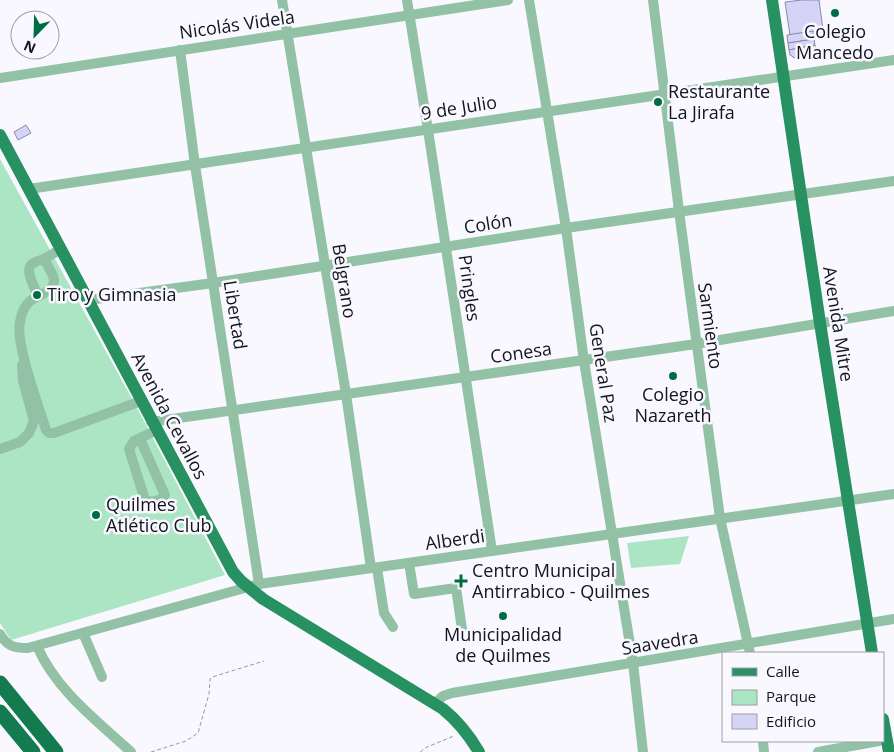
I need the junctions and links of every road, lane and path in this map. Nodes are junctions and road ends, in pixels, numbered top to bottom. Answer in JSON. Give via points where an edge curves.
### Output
{"nodes":[{"id":1,"x":282,"y":0,"type":"edge"},
{"id":2,"x":407,"y":0,"type":"edge"},
{"id":3,"x":508,"y":0,"type":"edge"},
{"id":4,"x":529,"y":0,"type":"edge"},
{"id":5,"x":653,"y":0,"type":"edge"},
{"id":6,"x":772,"y":0,"type":"edge"},
{"id":7,"x":410,"y":14,"type":"junction"},
{"id":8,"x":287,"y":34,"type":"junction"},
{"id":9,"x":180,"y":50,"type":"junction"},
{"id":10,"x":894,"y":60,"type":"edge"},
{"id":11,"x":784,"y":76,"type":"junction"},
{"id":12,"x":0,"y":78,"type":"edge"},
{"id":13,"x":664,"y":94,"type":"junction"},
{"id":14,"x":547,"y":111,"type":"junction"},
{"id":15,"x":428,"y":130,"type":"junction"},
{"id":16,"x":0,"y":135,"type":"edge"},
{"id":17,"x":306,"y":148,"type":"junction"},
{"id":18,"x":195,"y":165,"type":"junction"},
{"id":19,"x":894,"y":181,"type":"edge"},
{"id":20,"x":29,"y":189,"type":"junction"},
{"id":21,"x":802,"y":195,"type":"junction"},
{"id":22,"x":679,"y":211,"type":"junction"},
{"id":23,"x":566,"y":228,"type":"junction"},
{"id":24,"x":446,"y":247,"type":"junction"},
{"id":25,"x":61,"y":249,"type":"junction"},
{"id":26,"x":44,"y":259,"type":"junction"},
{"id":27,"x":325,"y":265,"type":"junction"},
{"id":28,"x":213,"y":283,"type":"junction"},
{"id":29,"x":38,"y":296,"type":"junction"},
{"id":30,"x":88,"y":300,"type":"junction"},
{"id":31,"x":894,"y":311,"type":"edge"},
{"id":32,"x":820,"y":323,"type":"junction"},
{"id":33,"x":20,"y":339,"type":"junction"},
{"id":34,"x":696,"y":344,"type":"junction"},
{"id":35,"x":584,"y":361,"type":"junction"},
{"id":36,"x":466,"y":377,"type":"junction"},
{"id":37,"x":346,"y":394,"type":"junction"},
{"id":38,"x":141,"y":401,"type":"junction"},
{"id":39,"x":232,"y":409,"type":"junction"},
{"id":40,"x":154,"y":426,"type":"junction"},
{"id":41,"x":140,"y":439,"type":"junction"},
{"id":42,"x":0,"y":449,"type":"edge"},
{"id":43,"x":894,"y":494,"type":"edge"},
{"id":44,"x":848,"y":501,"type":"junction"},
{"id":45,"x":720,"y":518,"type":"junction"},
{"id":46,"x":612,"y":533,"type":"junction"},
{"id":47,"x":492,"y":551,"type":"junction"},
{"id":48,"x":409,"y":562,"type":"junction"},
{"id":49,"x":374,"y":568,"type":"junction"},
{"id":50,"x":253,"y":585,"type":"junction"},
{"id":51,"x":894,"y":619,"type":"edge"},
{"id":52,"x":868,"y":624,"type":"junction"},
{"id":53,"x":393,"y":627,"type":"dead end"},
{"id":54,"x":462,"y":629,"type":"dead end"},
{"id":55,"x":83,"y":633,"type":"junction"},
{"id":56,"x":0,"y":634,"type":"edge"},
{"id":57,"x":32,"y":647,"type":"junction"},
{"id":58,"x":749,"y":649,"type":"edge"},
{"id":59,"x":722,"y":652,"type":"edge"},
{"id":60,"x":724,"y":652,"type":"edge"},
{"id":61,"x":872,"y":652,"type":"edge"},
{"id":62,"x":264,"y":661,"type":"dead end"},
{"id":63,"x":633,"y":663,"type":"junction"},
{"id":64,"x":102,"y":677,"type":"dead end"},
{"id":65,"x":0,"y":683,"type":"edge"},
{"id":66,"x":434,"y":704,"type":"junction"},
{"id":67,"x":0,"y":712,"type":"edge"},
{"id":68,"x":884,"y":727,"type":"edge"},
{"id":69,"x":466,"y":730,"type":"junction"},
{"id":70,"x":886,"y":742,"type":"edge"},
{"id":71,"x":33,"y":752,"type":"edge"},
{"id":72,"x":56,"y":752,"type":"edge"},
{"id":73,"x":131,"y":752,"type":"edge"},
{"id":74,"x":151,"y":752,"type":"edge"},
{"id":75,"x":420,"y":752,"type":"edge"},
{"id":76,"x":480,"y":752,"type":"edge"},
{"id":77,"x":643,"y":752,"type":"edge"},
{"id":78,"x":818,"y":752,"type":"edge"}],
"edges":[{"from":1,"to":8,"type":"street","name":"Belgrano"},
{"from":2,"to":7,"type":"street","name":"Pringles"},
{"from":3,"to":7,"type":"street","name":"Nicolás Videla"},
{"from":4,"to":14,"type":"street","name":"General Paz"},
{"from":5,"to":13,"type":"street","name":"Sarmiento"},
{"from":6,"to":11,"type":"main road","name":"Avenida Mitre"},
{"from":7,"to":8,"type":"street","name":"Nicolás Videla"},
{"from":7,"to":15,"type":"street","name":"Pringles"},
{"from":8,"to":9,"type":"street","name":"Nicolás Videla"},
{"from":8,"to":17,"type":"street","name":"Belgrano"},
{"from":9,"to":12,"type":"street","name":"Nicolás Videla"},
{"from":9,"to":18,"type":"street","name":"Libertad"},
{"from":10,"to":11,"type":"street","name":"9 de Julio"},
{"from":11,"to":13,"type":"street","name":"9 de Julio"},
{"from":11,"to":21,"type":"main road","name":"Avenida Mitre"},
{"from":13,"to":14,"type":"street","name":"9 de Julio"},
{"from":13,"to":22,"type":"street","name":"Sarmiento"},
{"from":14,"to":15,"type":"street","name":"9 de Julio"},
{"from":14,"to":23,"type":"street","name":"General Paz"},
{"from":15,"to":17,"type":"street","name":"9 de Julio"},
{"from":15,"to":24,"type":"street","name":"Pringles"},
{"from":16,"to":20,"type":"main road","name":"Avenida Cevallos"},
{"from":17,"to":18,"type":"street","name":"9 de Julio"},
{"from":17,"to":27,"type":"street","name":"Belgrano"},
{"from":18,"to":20,"type":"street","name":"9 de Julio"},
{"from":18,"to":28,"type":"street","name":"Libertad"},
{"from":19,"to":21,"type":"street","name":"Colón"},
{"from":20,"to":25,"type":"main road","name":"Avenida Cevallos"},
{"from":21,"to":22,"type":"street","name":"Colón"},
{"from":21,"to":32,"type":"main road","name":"Avenida Mitre"},
{"from":22,"to":23,"type":"street","name":"Colón"},
{"from":22,"to":34,"type":"street","name":"Sarmiento"},
{"from":23,"to":24,"type":"street","name":"Colón"},
{"from":23,"to":35,"type":"street","name":"General Paz"},
{"from":24,"to":27,"type":"street","name":"Colón"},
{"from":24,"to":36,"type":"street","name":"Pringles"},
{"from":25,"to":26,"type":"street"},
{"from":25,"to":30,"type":"main road","name":"Avenida Cevallos"},
{"from":26,"to":29,"type":"street","via":[[29,268]]},
{"from":26,"to":29,"type":"street","via":[[54,278],[49,290]]},
{"from":27,"to":28,"type":"street","name":"Colón"},
{"from":27,"to":37,"type":"street","name":"Belgrano"},
{"from":28,"to":30,"type":"street","name":"Colón"},
{"from":28,"to":39,"type":"street","name":"Libertad"},
{"from":29,"to":33,"type":"street","via":[[28,302],[22,313]]},
{"from":30,"to":38,"type":"main road","name":"Avenida Cevallos"},
{"from":31,"to":32,"type":"street","name":"Conesa"},
{"from":32,"to":34,"type":"street","name":"Conesa"},
{"from":32,"to":44,"type":"main road","name":"Avenida Mitre"},
{"from":33,"to":38,"type":"street","via":[[49,432],[54,433]]},
{"from":33,"to":42,"type":"street","via":[[23,381],[34,421],[20,442]]},
{"from":34,"to":35,"type":"street","name":"Conesa"},
{"from":34,"to":45,"type":"street","name":"Sarmiento"},
{"from":35,"to":36,"type":"street","name":"Conesa"},
{"from":35,"to":46,"type":"street","name":"General Paz"},
{"from":36,"to":37,"type":"street","name":"Conesa"},
{"from":36,"to":47,"type":"street","name":"Pringles"},
{"from":37,"to":39,"type":"street","name":"Conesa"},
{"from":37,"to":49,"type":"street","name":"Belgrano"},
{"from":38,"to":40,"type":"main road","name":"Avenida Cevallos"},
{"from":39,"to":40,"type":"street","name":"Conesa"},
{"from":39,"to":50,"type":"street","name":"Libertad"},
{"from":40,"to":41,"type":"street","name":"Conesa"},
{"from":40,"to":50,"type":"main road","name":"Avenida Cevallos","via":[[233,572]]},
{"from":41,"to":41,"type":"street","via":[[134,441],[129,449],[145,500],[163,498],[165,495]]},
{"from":43,"to":44,"type":"street","name":"Alberdi"},
{"from":44,"to":45,"type":"street","name":"Alberdi"},
{"from":44,"to":52,"type":"main road","name":"Avenida Mitre"},
{"from":45,"to":46,"type":"street","name":"Alberdi"},
{"from":45,"to":58,"type":"street","name":"Sarmiento"},
{"from":46,"to":47,"type":"street","name":"Alberdi"},
{"from":46,"to":63,"type":"street","name":"General Paz"},
{"from":47,"to":48,"type":"street","name":"Alberdi"},
{"from":48,"to":49,"type":"street","name":"Alberdi"},
{"from":48,"to":54,"type":"street","via":[[414,594],[456,588]]},
{"from":49,"to":50,"type":"street","name":"Alberdi"},
{"from":49,"to":53,"type":"street","name":"Belgrano","via":[[384,613]]},
{"from":50,"to":55,"type":"street","name":"Alberdi"},
{"from":50,"to":66,"type":"main road","name":"Avenida Cevallos","via":[[263,598]]},
{"from":51,"to":52,"type":"street","name":"Saavedra"},
{"from":52,"to":58,"type":"street","name":"Saavedra"},
{"from":52,"to":61,"type":"main road","name":"Avenida Mitre"},
{"from":55,"to":57,"type":"street","name":"Alberdi"},
{"from":55,"to":64,"type":"street"},
{"from":56,"to":57,"type":"street","via":[[9,646]]},
{"from":57,"to":73,"type":"street","via":[[65,691]]},
{"from":58,"to":60,"type":"street","name":"Saavedra"},
{"from":59,"to":63,"type":"street","name":"Saavedra"},
{"from":62,"to":74,"type":"path","via":[[212,677],[198,733],[186,741]]},
{"from":63,"to":66,"type":"street","name":"Saavedra","via":[[452,693]]},
{"from":63,"to":77,"type":"street","name":"General Paz"},
{"from":65,"to":72,"type":"highway"},
{"from":66,"to":69,"type":"main road","name":"Avenida Cevallos"},
{"from":67,"to":71,"type":"highway"},
{"from":68,"to":70,"type":"main road"},
{"from":69,"to":75,"type":"path"},
{"from":69,"to":76,"type":"main road","name":"Avenida Cevallos"},
{"from":70,"to":78,"type":"street"}]}
